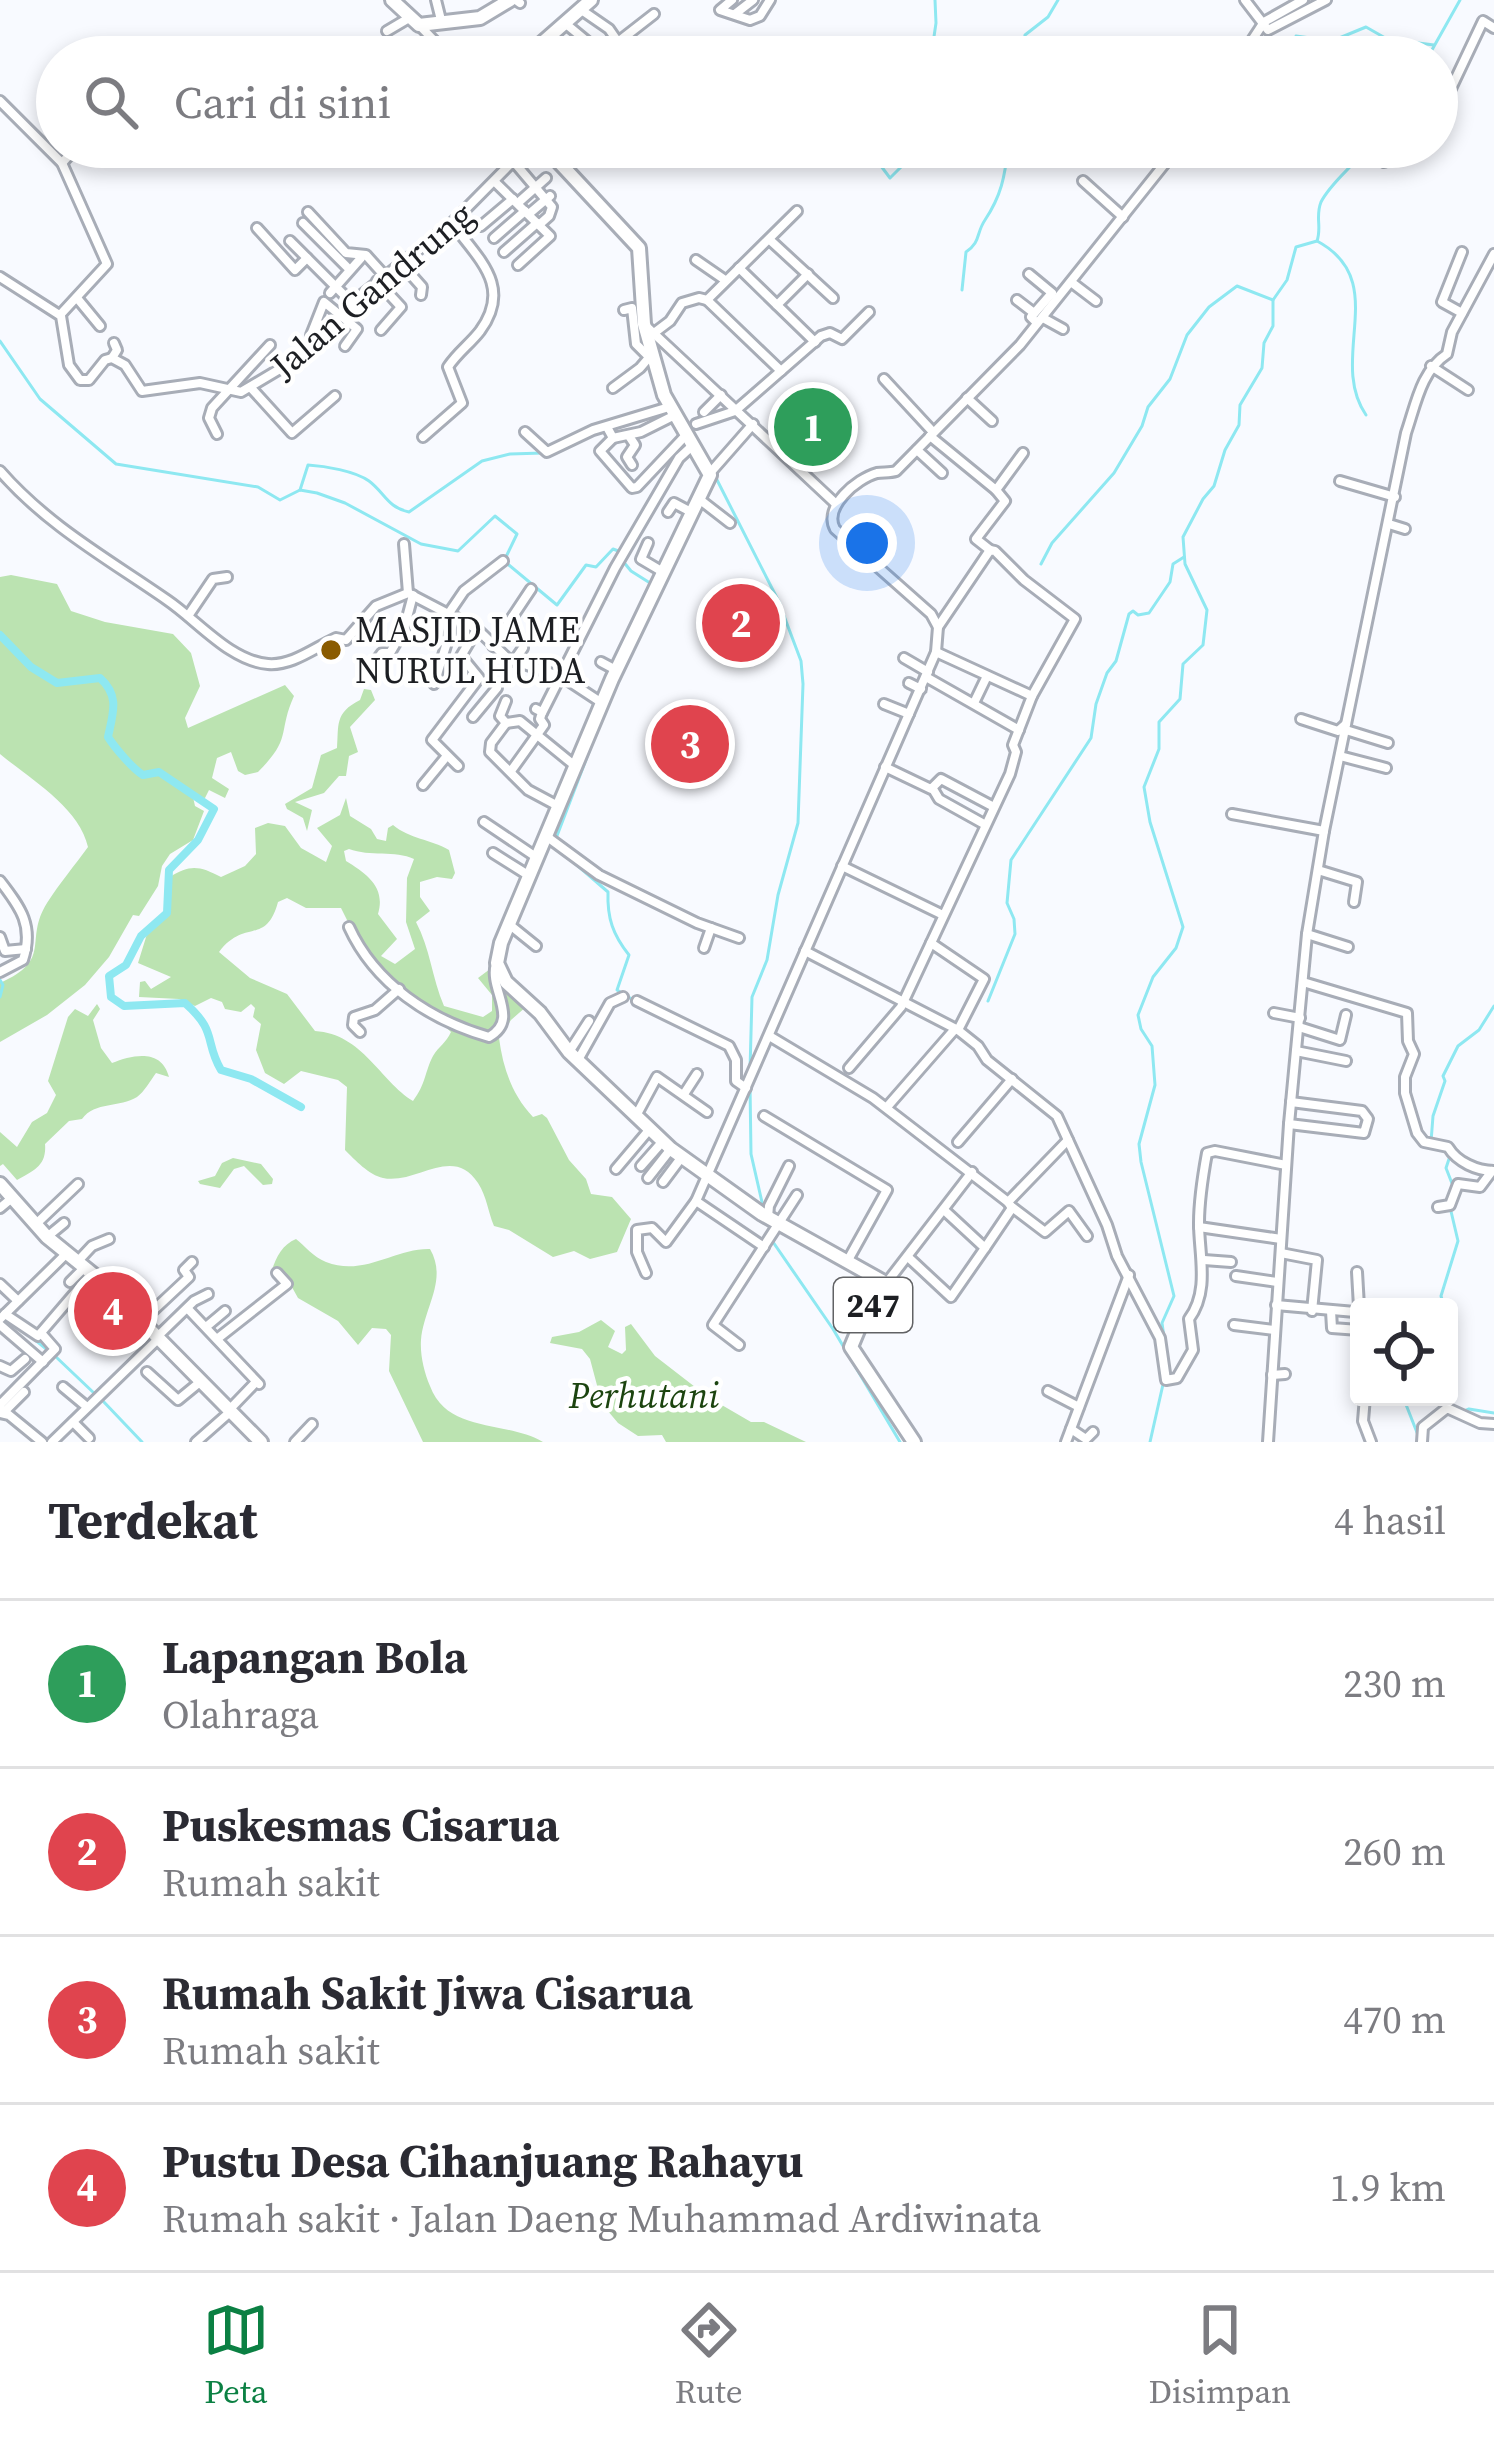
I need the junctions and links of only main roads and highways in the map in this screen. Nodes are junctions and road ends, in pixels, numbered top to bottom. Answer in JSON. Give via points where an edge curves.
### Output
{"nodes":[{"id":1,"x":396,"y":1,"type":"edge"},
{"id":2,"x":515,"y":3,"type":"edge"},
{"id":3,"x":579,"y":5,"type":"edge"},
{"id":4,"x":551,"y":36,"type":"edge"},
{"id":5,"x":565,"y":168,"type":"edge"},
{"id":6,"x":0,"y":1184,"type":"edge"},
{"id":7,"x":261,"y":1442,"type":"edge"},
{"id":8,"x":914,"y":1442,"type":"edge"}],
"edges":[{"from":1,"to":2,"type":"main road","via":[[415,21],[480,18]]},
{"from":3,"to":4,"type":"main road"},
{"from":5,"to":8,"type":"main road","number":"247","via":[[637,243],[651,355],[671,412],[711,471],[616,670],[497,963],[574,1056],[672,1149],[885,1286],[851,1347]]},
{"from":6,"to":7,"type":"main road"}]}
